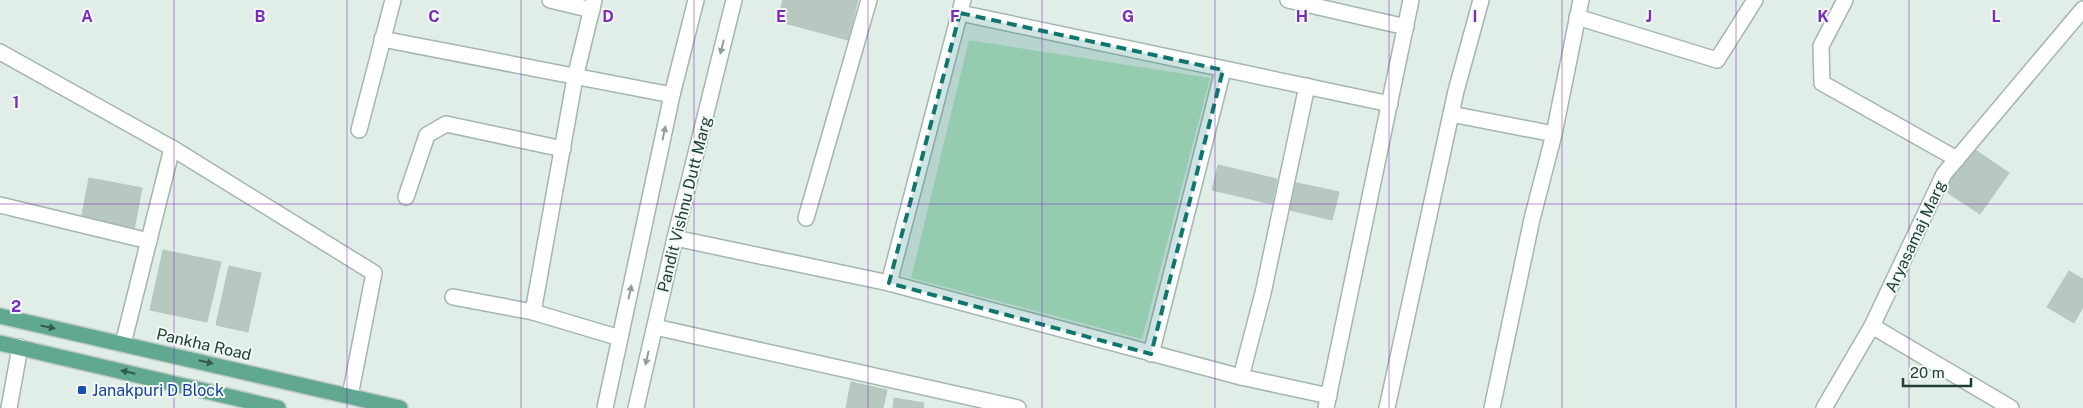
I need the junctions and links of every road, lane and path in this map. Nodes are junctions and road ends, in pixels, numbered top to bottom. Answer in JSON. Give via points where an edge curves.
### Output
{"nodes":[{"id":1,"x":393,"y":0,"type":"edge"},
{"id":2,"x":550,"y":0,"type":"edge"},
{"id":3,"x":696,"y":0,"type":"edge"},
{"id":4,"x":734,"y":0,"type":"edge"},
{"id":5,"x":868,"y":0,"type":"edge"},
{"id":6,"x":1288,"y":0,"type":"edge"},
{"id":7,"x":1411,"y":0,"type":"edge"},
{"id":8,"x":1481,"y":0,"type":"edge"},
{"id":9,"x":1581,"y":0,"type":"edge"},
{"id":10,"x":1755,"y":0,"type":"edge"},
{"id":11,"x":1845,"y":0,"type":"edge"},
{"id":12,"x":593,"y":5,"type":"edge"},
{"id":13,"x":961,"y":6,"type":"edge"},
{"id":14,"x":2083,"y":9,"type":"edge"},
{"id":15,"x":1577,"y":17,"type":"junction"},
{"id":16,"x":1406,"y":27,"type":"junction"},
{"id":17,"x":2077,"y":28,"type":"edge"},
{"id":18,"x":382,"y":39,"type":"junction"},
{"id":19,"x":0,"y":52,"type":"edge"},
{"id":20,"x":1223,"y":70,"type":"junction"},
{"id":21,"x":576,"y":78,"type":"junction"},
{"id":22,"x":1307,"y":86,"type":"junction"},
{"id":23,"x":672,"y":95,"type":"junction"},
{"id":24,"x":1390,"y":104,"type":"junction"},
{"id":25,"x":1451,"y":114,"type":"junction"},
{"id":26,"x":359,"y":130,"type":"dead end"},
{"id":27,"x":1554,"y":134,"type":"junction"},
{"id":28,"x":172,"y":148,"type":"junction"},
{"id":29,"x":562,"y":149,"type":"junction"},
{"id":30,"x":1956,"y":159,"type":"junction"},
{"id":31,"x":406,"y":197,"type":"dead end"},
{"id":32,"x":0,"y":205,"type":"edge"},
{"id":33,"x":806,"y":218,"type":"dead end"},
{"id":34,"x":674,"y":238,"type":"junction"},
{"id":35,"x":148,"y":241,"type":"junction"},
{"id":36,"x":889,"y":283,"type":"junction"},
{"id":37,"x":453,"y":296,"type":"dead end"},
{"id":38,"x":533,"y":312,"type":"junction"},
{"id":39,"x":0,"y":316,"type":"edge"},
{"id":40,"x":1872,"y":326,"type":"junction"},
{"id":41,"x":654,"y":327,"type":"junction"},
{"id":42,"x":620,"y":338,"type":"junction"},
{"id":43,"x":0,"y":343,"type":"edge"},
{"id":44,"x":123,"y":344,"type":"junction"},
{"id":45,"x":20,"y":347,"type":"junction"},
{"id":46,"x":1150,"y":354,"type":"junction"},
{"id":47,"x":1241,"y":378,"type":"junction"},
{"id":48,"x":350,"y":396,"type":"junction"},
{"id":49,"x":1327,"y":402,"type":"edge"},
{"id":50,"x":8,"y":408,"type":"edge"},
{"id":51,"x":278,"y":408,"type":"edge"},
{"id":52,"x":400,"y":408,"type":"edge"},
{"id":53,"x":604,"y":408,"type":"edge"},
{"id":54,"x":636,"y":408,"type":"edge"},
{"id":55,"x":1018,"y":408,"type":"edge"},
{"id":56,"x":1387,"y":408,"type":"edge"},
{"id":57,"x":1492,"y":408,"type":"edge"},
{"id":58,"x":1824,"y":408,"type":"edge"},
{"id":59,"x":2011,"y":408,"type":"edge"}],
"edges":[{"from":1,"to":18,"type":"street"},
{"from":2,"to":12,"type":"street"},
{"from":3,"to":23,"type":"street","name":"Pandit Vishnu Dutt Marg"},
{"from":4,"to":34,"type":"street","name":"Pandit Vishnu Dutt Marg","one_way":true},
{"from":5,"to":33,"type":"street"},
{"from":6,"to":16,"type":"street"},
{"from":7,"to":16,"type":"street"},
{"from":8,"to":25,"type":"street"},
{"from":9,"to":15,"type":"street"},
{"from":10,"to":15,"type":"street","via":[[1717,60]]},
{"from":11,"to":30,"type":"street","via":[[1822,46],[1822,84]]},
{"from":12,"to":21,"type":"street"},
{"from":13,"to":20,"type":"street"},
{"from":13,"to":36,"type":"street"},
{"from":14,"to":17,"type":"street","name":"Aryasamaj Marg"},
{"from":15,"to":27,"type":"street"},
{"from":16,"to":24,"type":"street"},
{"from":17,"to":30,"type":"street","name":"Aryasamaj Marg"},
{"from":18,"to":21,"type":"street"},
{"from":18,"to":26,"type":"street"},
{"from":19,"to":28,"type":"street"},
{"from":20,"to":22,"type":"street"},
{"from":20,"to":46,"type":"street"},
{"from":21,"to":23,"type":"street"},
{"from":21,"to":29,"type":"street"},
{"from":22,"to":24,"type":"street"},
{"from":22,"to":47,"type":"street","via":[[1263,293]]},
{"from":42,"to":23,"type":"street","name":"Pandit Vishnu Dutt Marg","one_way":true},
{"from":24,"to":49,"type":"street"},
{"from":25,"to":27,"type":"street"},
{"from":25,"to":56,"type":"street"},
{"from":27,"to":57,"type":"street","via":[[1532,219]]},
{"from":28,"to":35,"type":"street"},
{"from":28,"to":48,"type":"street","via":[[374,273]]},
{"from":29,"to":31,"type":"street","via":[[446,124],[427,135]]},
{"from":29,"to":38,"type":"street"},
{"from":30,"to":40,"type":"street","name":"Aryasamaj Marg","via":[[1944,174]]},
{"from":32,"to":35,"type":"street"},
{"from":34,"to":36,"type":"street"},
{"from":34,"to":41,"type":"street","name":"Pandit Vishnu Dutt Marg"},
{"from":35,"to":44,"type":"street"},
{"from":36,"to":46,"type":"street"},
{"from":37,"to":38,"type":"street"},
{"from":38,"to":42,"type":"street"},
{"from":39,"to":44,"type":"main road","name":"Pankha Road","one_way":true},
{"from":40,"to":58,"type":"street","name":"Aryasamaj Marg"},
{"from":40,"to":59,"type":"street"},
{"from":41,"to":54,"type":"street","name":"Pandit Vishnu Dutt Marg","one_way":true},
{"from":41,"to":55,"type":"street"},
{"from":42,"to":53,"type":"street","name":"Pandit Vishnu Dutt Marg"},
{"from":43,"to":45,"type":"main road"},
{"from":44,"to":48,"type":"main road","name":"Pankha Road","one_way":true},
{"from":45,"to":50,"type":"street"},
{"from":51,"to":45,"type":"main road","one_way":true},
{"from":46,"to":47,"type":"street"},
{"from":47,"to":49,"type":"street"},
{"from":48,"to":52,"type":"main road","name":"Pankha Road"}]}
